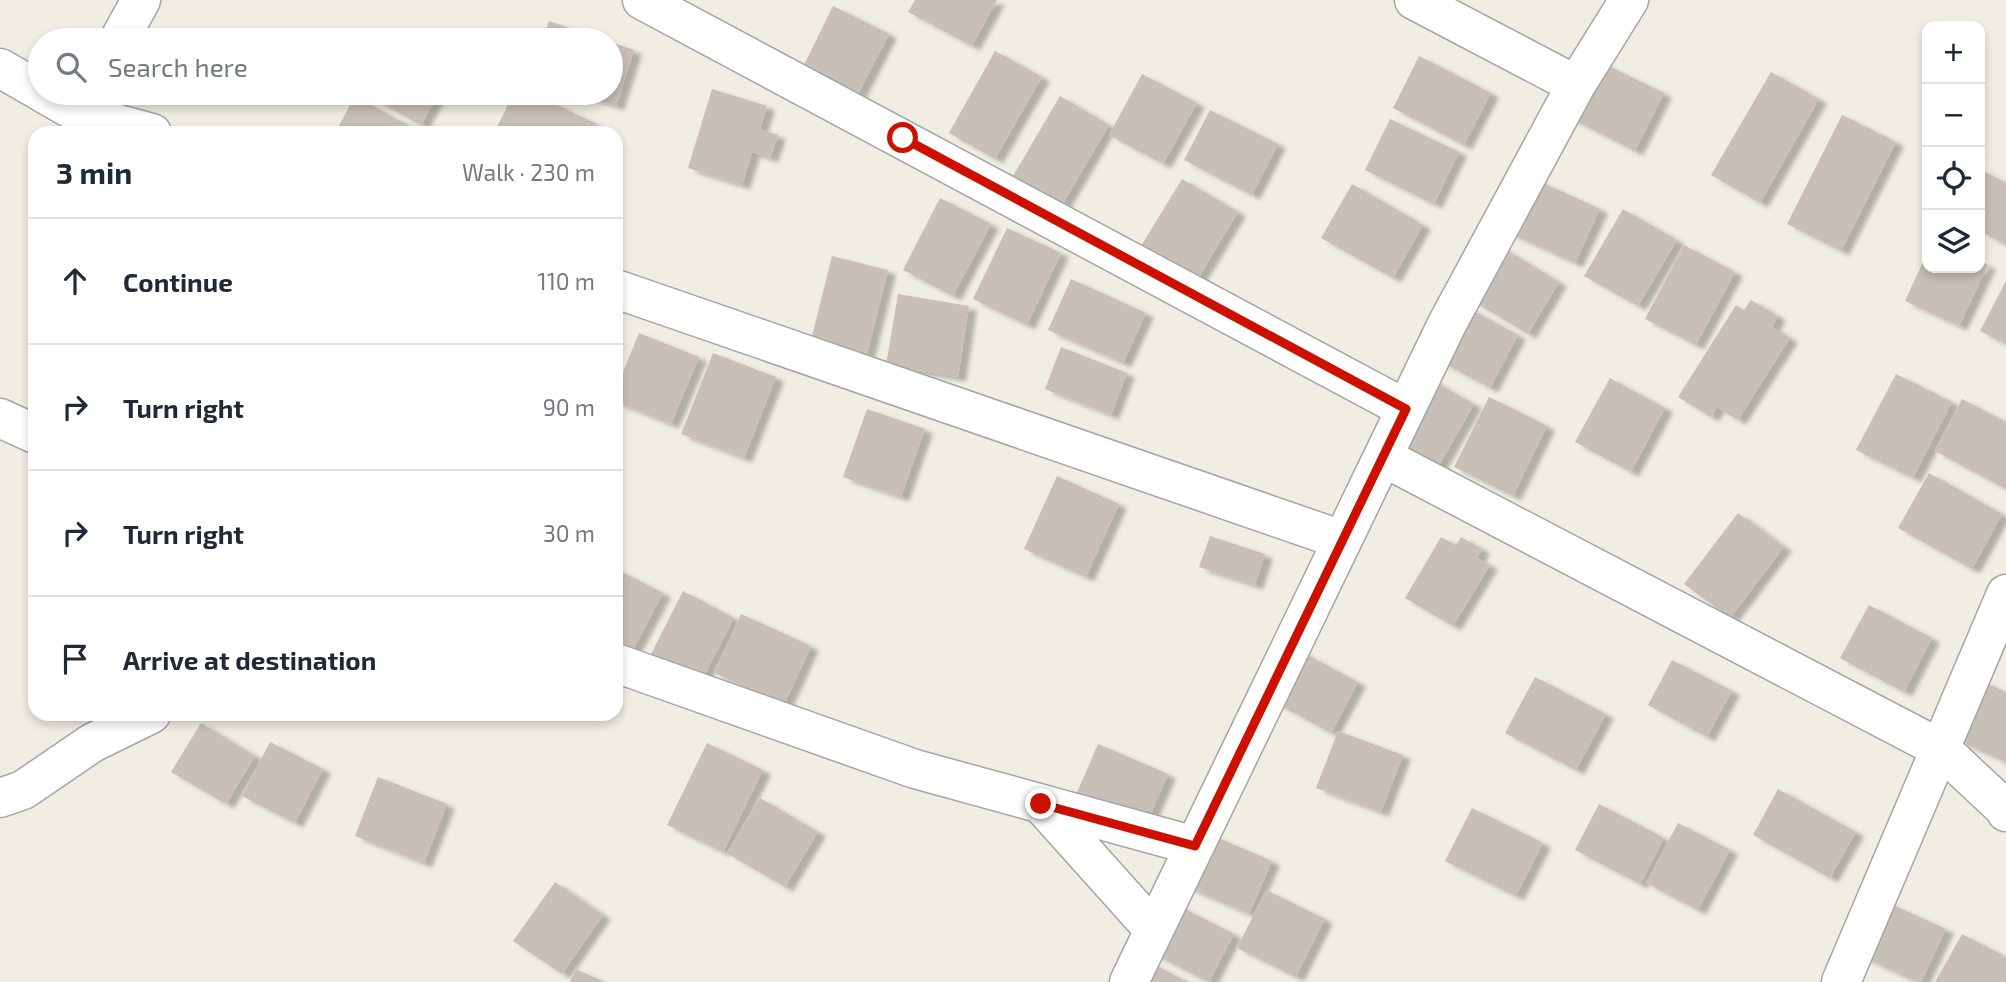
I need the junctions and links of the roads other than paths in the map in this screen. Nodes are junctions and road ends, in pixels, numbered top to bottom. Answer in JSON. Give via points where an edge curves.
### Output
{"nodes":[{"id":1,"x":142,"y":0,"type":"edge"},
{"id":2,"x":642,"y":0,"type":"edge"},
{"id":3,"x":1414,"y":0,"type":"edge"},
{"id":4,"x":1629,"y":0,"type":"edge"},
{"id":5,"x":126,"y":28,"type":"edge"},
{"id":6,"x":0,"y":68,"type":"edge"},
{"id":7,"x":28,"y":84,"type":"edge"},
{"id":8,"x":1576,"y":85,"type":"junction"},
{"id":9,"x":89,"y":105,"type":"edge"},
{"id":10,"x":136,"y":126,"type":"edge"},
{"id":11,"x":623,"y":291,"type":"edge"},
{"id":12,"x":1406,"y":409,"type":"junction"},
{"id":13,"x":0,"y":418,"type":"edge"},
{"id":14,"x":28,"y":431,"type":"edge"},
{"id":15,"x":1383,"y":457,"type":"junction"},
{"id":16,"x":1342,"y":540,"type":"junction"},
{"id":17,"x":2006,"y":594,"type":"edge"},
{"id":18,"x":623,"y":665,"type":"edge"},
{"id":19,"x":138,"y":721,"type":"edge"},
{"id":20,"x":1941,"y":749,"type":"junction"},
{"id":21,"x":0,"y":798,"type":"edge"},
{"id":22,"x":1041,"y":804,"type":"junction"},
{"id":23,"x":2006,"y":812,"type":"edge"},
{"id":24,"x":1195,"y":846,"type":"junction"},
{"id":25,"x":1154,"y":930,"type":"junction"},
{"id":26,"x":1129,"y":982,"type":"edge"},
{"id":27,"x":1841,"y":982,"type":"edge"}],
"edges":[{"from":1,"to":5,"type":"street"},
{"from":2,"to":12,"type":"street"},
{"from":3,"to":8,"type":"street"},
{"from":4,"to":8,"type":"street"},
{"from":6,"to":7,"type":"street"},
{"from":8,"to":12,"type":"street"},
{"from":9,"to":10,"type":"street"},
{"from":11,"to":16,"type":"street"},
{"from":12,"to":15,"type":"street"},
{"from":13,"to":14,"type":"street"},
{"from":15,"to":16,"type":"street"},
{"from":15,"to":20,"type":"street"},
{"from":16,"to":24,"type":"street"},
{"from":17,"to":20,"type":"street"},
{"from":18,"to":22,"type":"street","via":[[915,769]]},
{"from":19,"to":21,"type":"street","via":[[92,743],[23,790]]},
{"from":20,"to":23,"type":"street"},
{"from":20,"to":27,"type":"street"},
{"from":22,"to":24,"type":"street"},
{"from":22,"to":25,"type":"street"},
{"from":24,"to":25,"type":"street"},
{"from":25,"to":26,"type":"street"}]}
